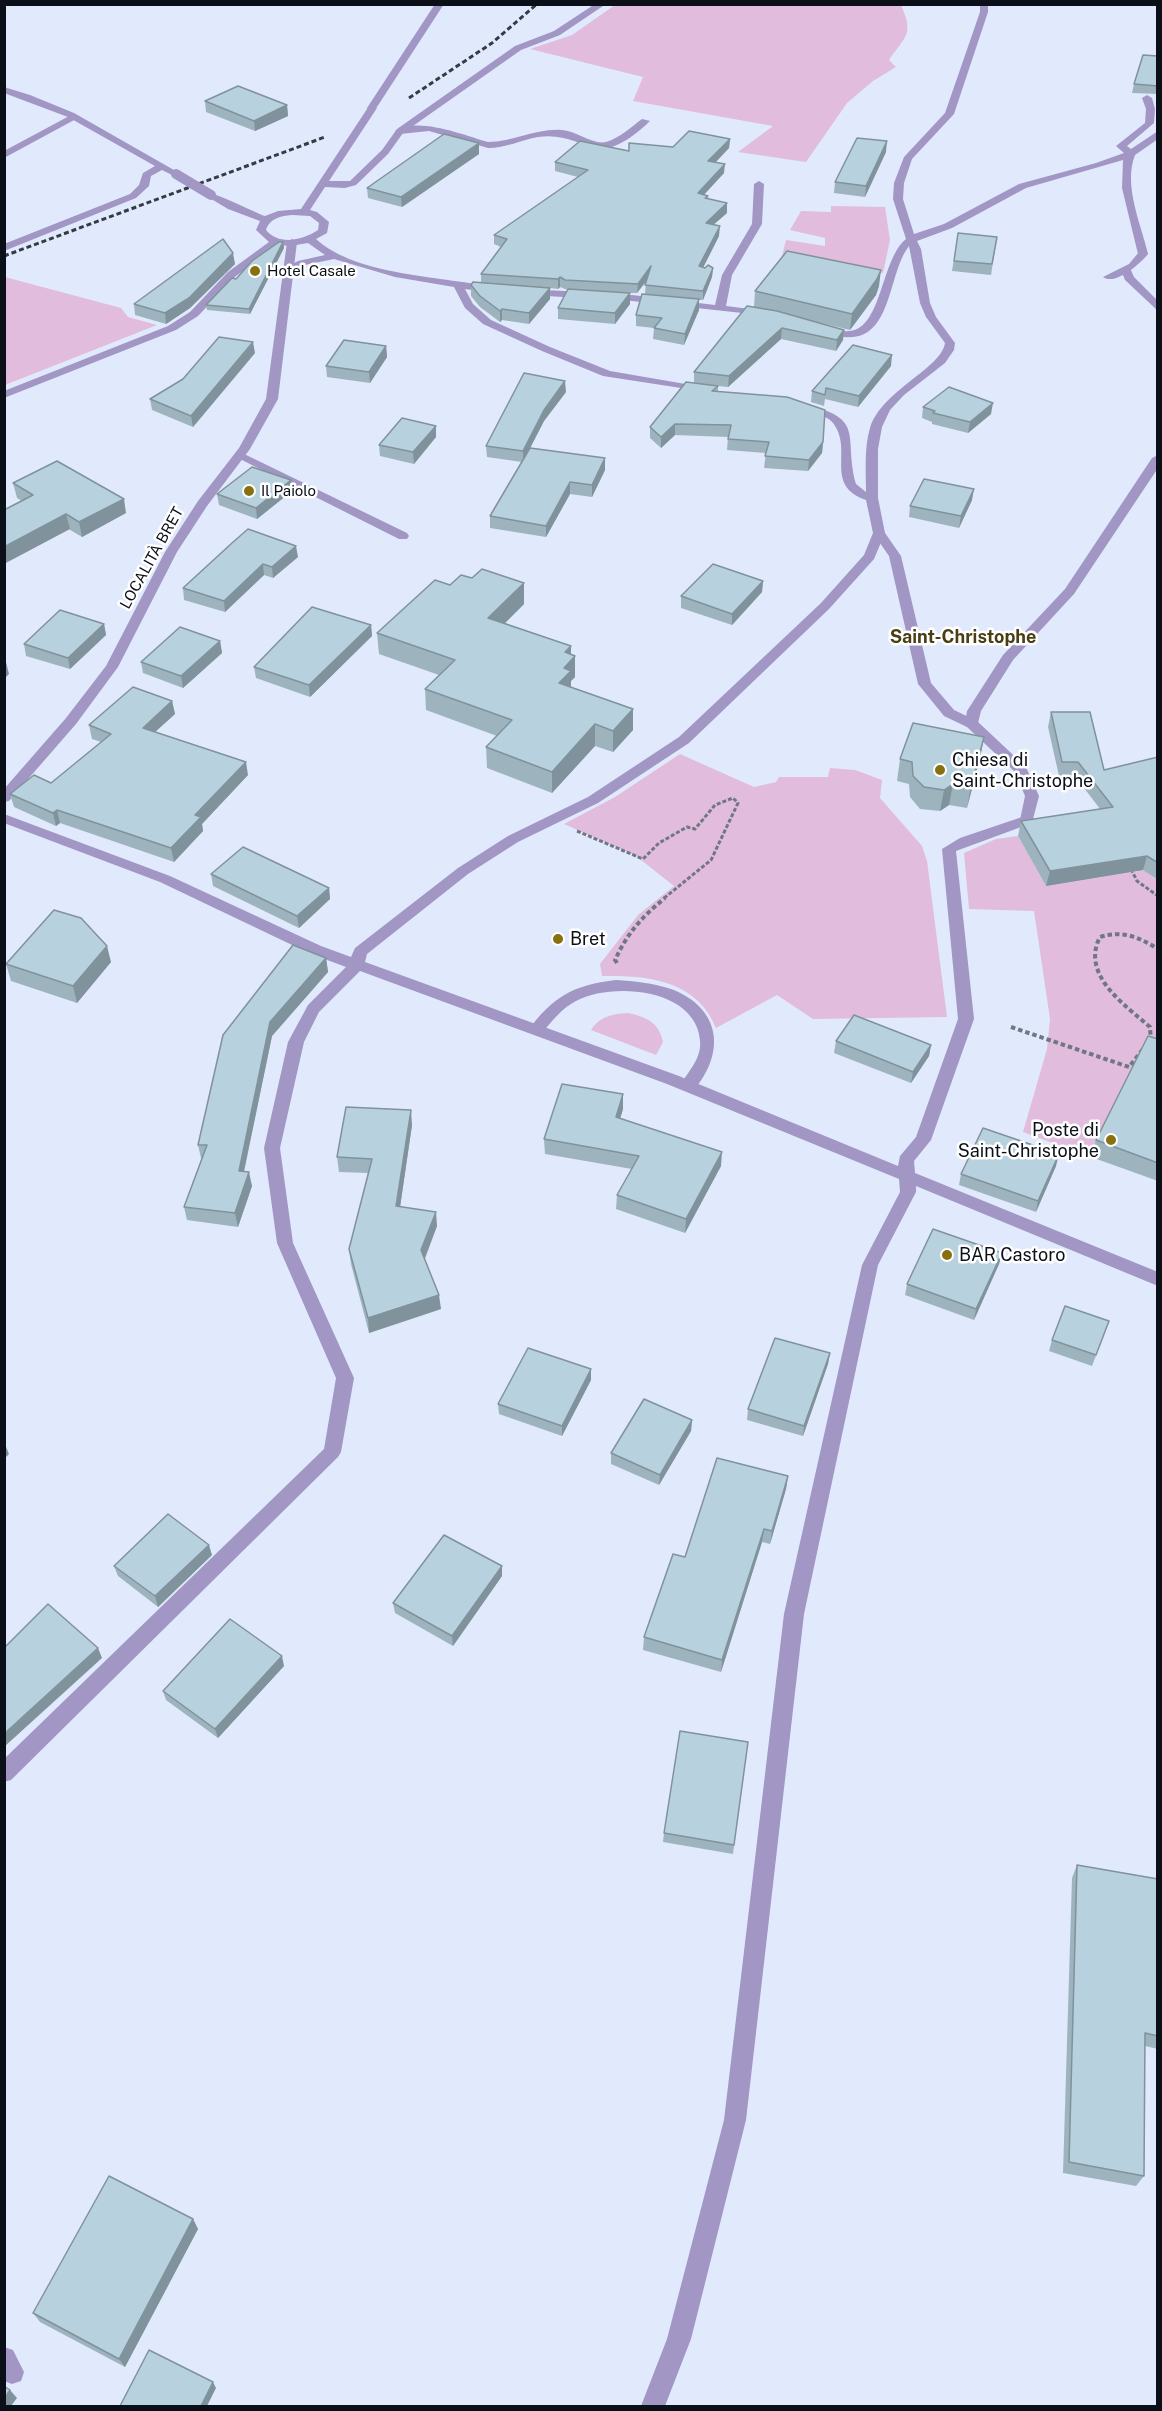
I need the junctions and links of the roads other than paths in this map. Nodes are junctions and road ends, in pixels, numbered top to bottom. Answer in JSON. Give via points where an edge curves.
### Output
{"nodes":[{"id":1,"x":440,"y":4,"type":"edge"},
{"id":2,"x":602,"y":4,"type":"edge"},
{"id":3,"x":984,"y":4,"type":"edge"},
{"id":4,"x":4,"y":90,"type":"edge"},
{"id":5,"x":1147,"y":98,"type":"edge"},
{"id":6,"x":73,"y":117,"type":"junction"},
{"id":7,"x":645,"y":121,"type":"dead end"},
{"id":8,"x":400,"y":131,"type":"junction"},
{"id":9,"x":1157,"y":136,"type":"edge"},
{"id":10,"x":1131,"y":153,"type":"junction"},
{"id":11,"x":4,"y":155,"type":"edge"},
{"id":12,"x":162,"y":166,"type":"junction"},
{"id":13,"x":759,"y":183,"type":"dead end"},
{"id":14,"x":324,"y":184,"type":"junction"},
{"id":15,"x":304,"y":212,"type":"junction"},
{"id":16,"x":265,"y":220,"type":"junction"},
{"id":17,"x":310,"y":239,"type":"junction"},
{"id":18,"x":910,"y":240,"type":"junction"},
{"id":19,"x":278,"y":241,"type":"junction"},
{"id":20,"x":292,"y":242,"type":"junction"},
{"id":21,"x":4,"y":248,"type":"edge"},
{"id":22,"x":332,"y":256,"type":"junction"},
{"id":23,"x":1126,"y":270,"type":"junction"},
{"id":24,"x":286,"y":272,"type":"junction"},
{"id":25,"x":1108,"y":277,"type":"dead end"},
{"id":26,"x":458,"y":286,"type":"junction"},
{"id":27,"x":720,"y":308,"type":"junction"},
{"id":28,"x":1158,"y":308,"type":"edge"},
{"id":29,"x":782,"y":318,"type":"edge"},
{"id":30,"x":813,"y":326,"type":"edge"},
{"id":31,"x":713,"y":392,"type":"edge"},
{"id":32,"x":4,"y":395,"type":"edge"},
{"id":33,"x":791,"y":404,"type":"edge"},
{"id":34,"x":240,"y":455,"type":"junction"},
{"id":35,"x":1158,"y":458,"type":"edge"},
{"id":36,"x":872,"y":498,"type":"junction"},
{"id":37,"x":879,"y":533,"type":"junction"},
{"id":38,"x":404,"y":536,"type":"dead end"},
{"id":39,"x":972,"y":724,"type":"junction"},
{"id":40,"x":4,"y":798,"type":"edge"},
{"id":41,"x":4,"y":818,"type":"edge"},
{"id":42,"x":357,"y":965,"type":"junction"},
{"id":43,"x":537,"y":1029,"type":"junction"},
{"id":44,"x":688,"y":1086,"type":"junction"},
{"id":45,"x":908,"y":1177,"type":"junction"},
{"id":46,"x":1158,"y":1279,"type":"edge"},
{"id":47,"x":4,"y":1773,"type":"edge"},
{"id":48,"x":653,"y":2406,"type":"edge"}],
"edges":[{"from":1,"to":14,"type":"street"},
{"from":2,"to":8,"type":"street","via":[[557,33],[518,48]]},
{"from":3,"to":18,"type":"street","via":[[949,114],[907,159],[899,183],[898,199]]},
{"from":4,"to":6,"type":"street","via":[[37,99]]},
{"from":5,"to":10,"type":"street","via":[[1153,114],[1151,123],[1121,146]]},
{"from":6,"to":11,"type":"street"},
{"from":6,"to":12,"type":"street"},
{"from":7,"to":8,"type":"street","via":[[604,146],[563,133],[538,134],[498,146],[429,128]]},
{"from":8,"to":14,"type":"street","via":[[386,152],[353,183]]},
{"from":9,"to":10,"type":"street"},
{"from":10,"to":18,"type":"street","via":[[1034,182],[997,197],[948,226]]},
{"from":10,"to":23,"type":"street","via":[[1125,174],[1143,254]]},
{"from":12,"to":16,"type":"street","bridge":true,"via":[[239,211]]},
{"from":12,"to":21,"type":"street","via":[[146,176],[144,186],[133,196]]},
{"from":13,"to":27,"type":"street","via":[[757,224],[727,275]]},
{"from":14,"to":15,"type":"street"},
{"from":15,"to":16,"type":"street","via":[[282,213]]},
{"from":15,"to":17,"type":"street","via":[[324,222],[323,231]]},
{"from":16,"to":19,"type":"street","via":[[261,230]]},
{"from":17,"to":20,"type":"street"},
{"from":17,"to":22,"type":"street","via":[[315,247]]},
{"from":18,"to":30,"type":"street","via":[[901,250],[879,311],[866,330],[851,336]]},
{"from":18,"to":36,"type":"street","via":[[916,249],[925,303],[950,344],[941,361],[885,409],[872,449]]},
{"from":19,"to":20,"type":"street"},
{"from":19,"to":32,"type":"street","via":[[232,274],[194,314],[172,328]]},
{"from":20,"to":24,"type":"street","name":"LOCALITÀ BRET"},
{"from":22,"to":24,"type":"street","via":[[302,263]]},
{"from":22,"to":26,"type":"street"},
{"from":23,"to":25,"type":"street"},
{"from":23,"to":28,"type":"street"},
{"from":24,"to":34,"type":"street","name":"LOCALITÀ BRET","via":[[272,399]]},
{"from":26,"to":27,"type":"street"},
{"from":26,"to":31,"type":"street","via":[[469,306],[487,322],[556,354],[607,374]]},
{"from":27,"to":29,"type":"street"},
{"from":33,"to":36,"type":"street","via":[[838,421],[845,437],[850,484],[856,492]]},
{"from":34,"to":38,"type":"street"},
{"from":34,"to":40,"type":"street","name":"LOCALITÀ BRET","via":[[171,552],[112,667]]},
{"from":35,"to":39,"type":"street","via":[[1070,591],[1008,658],[974,711]]},
{"from":36,"to":37,"type":"street"},
{"from":37,"to":39,"type":"street","via":[[895,556],[925,684],[949,713]]},
{"from":37,"to":42,"type":"street","via":[[870,556],[825,606],[684,740],[593,800],[513,839],[463,871],[360,952]]},
{"from":39,"to":45,"type":"street","via":[[1021,770],[1032,796],[1027,820],[949,849],[966,1019],[923,1140],[906,1160]]},
{"from":41,"to":42,"type":"street","via":[[165,879],[279,934]]},
{"from":42,"to":43,"type":"street"},
{"from":42,"to":47,"type":"street","via":[[313,1009],[296,1042],[272,1148],[285,1243],[345,1378],[332,1452]]},
{"from":43,"to":44,"type":"street"},
{"from":43,"to":44,"type":"street","via":[[570,996],[594,987],[621,983],[648,986],[673,995],[692,1009],[705,1027],[708,1047],[702,1067]]},
{"from":44,"to":45,"type":"street"},
{"from":45,"to":46,"type":"street"},
{"from":45,"to":48,"type":"street","via":[[908,1192],[870,1265],[794,1614],[735,2120],[679,2338]]}]}
